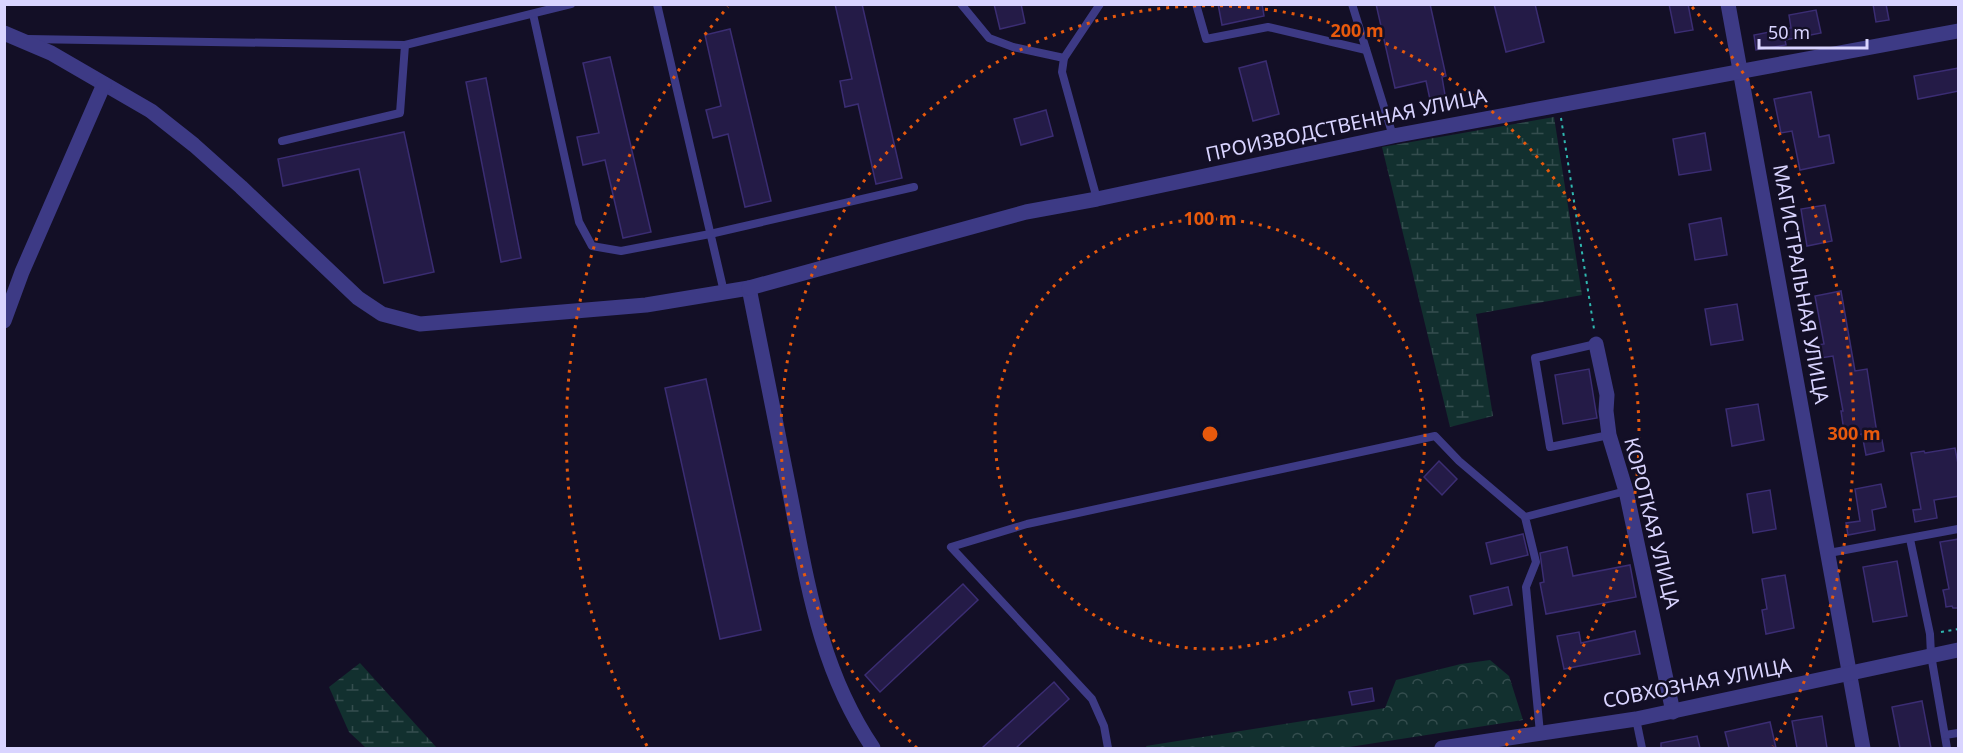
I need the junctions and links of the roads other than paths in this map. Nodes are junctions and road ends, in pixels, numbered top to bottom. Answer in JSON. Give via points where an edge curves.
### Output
{"nodes":[{"id":1,"x":571,"y":4,"type":"edge"},
{"id":2,"x":657,"y":4,"type":"edge"},
{"id":3,"x":961,"y":4,"type":"edge"},
{"id":4,"x":1100,"y":4,"type":"edge"},
{"id":5,"x":1197,"y":4,"type":"edge"},
{"id":6,"x":1352,"y":4,"type":"edge"},
{"id":7,"x":1728,"y":4,"type":"edge"},
{"id":8,"x":533,"y":14,"type":"junction"},
{"id":9,"x":1959,"y":31,"type":"edge"},
{"id":10,"x":10,"y":36,"type":"edge"},
{"id":11,"x":405,"y":45,"type":"junction"},
{"id":12,"x":1366,"y":50,"type":"junction"},
{"id":13,"x":1064,"y":58,"type":"junction"},
{"id":14,"x":1741,"y":71,"type":"junction"},
{"id":15,"x":104,"y":84,"type":"junction"},
{"id":16,"x":1393,"y":136,"type":"junction"},
{"id":17,"x":282,"y":141,"type":"dead end"},
{"id":18,"x":914,"y":187,"type":"dead end"},
{"id":19,"x":1097,"y":199,"type":"junction"},
{"id":20,"x":710,"y":234,"type":"junction"},
{"id":21,"x":749,"y":288,"type":"junction"},
{"id":22,"x":724,"y":292,"type":"junction"},
{"id":23,"x":4,"y":321,"type":"edge"},
{"id":24,"x":1596,"y":344,"type":"joint"},
{"id":25,"x":1609,"y":435,"type":"junction"},
{"id":26,"x":1626,"y":491,"type":"junction"},
{"id":27,"x":1525,"y":517,"type":"junction"},
{"id":28,"x":1959,"y":530,"type":"edge"},
{"id":29,"x":1910,"y":539,"type":"junction"},
{"id":30,"x":1829,"y":553,"type":"junction"},
{"id":31,"x":1959,"y":650,"type":"edge"},
{"id":32,"x":1931,"y":656,"type":"junction"},
{"id":33,"x":1850,"y":673,"type":"junction"},
{"id":34,"x":1673,"y":712,"type":"junction"},
{"id":35,"x":1636,"y":719,"type":"junction"},
{"id":36,"x":1959,"y":733,"type":"edge"},
{"id":37,"x":1540,"y":734,"type":"junction"},
{"id":38,"x":1945,"y":735,"type":"junction"},
{"id":39,"x":873,"y":748,"type":"edge"},
{"id":40,"x":1108,"y":748,"type":"edge"},
{"id":41,"x":1442,"y":748,"type":"edge"},
{"id":42,"x":1642,"y":748,"type":"edge"},
{"id":43,"x":1863,"y":748,"type":"edge"},
{"id":44,"x":1947,"y":748,"type":"edge"}],
"edges":[{"from":1,"to":8,"type":"lane"},
{"from":2,"to":20,"type":"lane"},
{"from":3,"to":13,"type":"lane","via":[[989,38]]},
{"from":4,"to":13,"type":"lane"},
{"from":5,"to":12,"type":"lane","via":[[1206,39],[1268,27]]},
{"from":6,"to":12,"type":"lane"},
{"from":7,"to":14,"type":"street","name":"МАГИСТРАЛЬНАЯ УЛИЦА"},
{"from":8,"to":11,"type":"lane"},
{"from":8,"to":20,"type":"lane","via":[[579,222],[592,246],[621,250]]},
{"from":9,"to":14,"type":"street","name":"ПРОИЗВОДСТВЕННАЯ УЛИЦА"},
{"from":10,"to":11,"type":"lane"},
{"from":10,"to":15,"type":"street","name":"ПРОИЗВОДСТВЕННАЯ УЛИЦА","via":[[51,53]]},
{"from":11,"to":17,"type":"lane","via":[[400,113]]},
{"from":12,"to":16,"type":"lane"},
{"from":13,"to":19,"type":"lane","via":[[1062,72]]},
{"from":14,"to":16,"type":"street","name":"ПРОИЗВОДСТВЕННАЯ УЛИЦА"},
{"from":14,"to":30,"type":"street","name":"МАГИСТРАЛЬНАЯ УЛИЦА"},
{"from":15,"to":22,"type":"street","name":"ПРОИЗВОДСТВЕННАЯ УЛИЦА","via":[[150,111],[194,145],[358,298],[382,314],[420,324],[646,305]]},
{"from":15,"to":23,"type":"street"},
{"from":16,"to":19,"type":"street","name":"ПРОИЗВОДСТВЕННАЯ УЛИЦА"},
{"from":18,"to":20,"type":"lane"},
{"from":19,"to":21,"type":"street","name":"ПРОИЗВОДСТВЕННАЯ УЛИЦА","via":[[1026,212]]},
{"from":20,"to":22,"type":"lane"},
{"from":21,"to":22,"type":"street","name":"ПРОИЗВОДСТВЕННАЯ УЛИЦА"},
{"from":21,"to":39,"type":"street","via":[[812,609],[831,669],[855,722]]},
{"from":24,"to":25,"type":"street","name":"КОРОТКАЯ УЛИЦА","via":[[1607,395]]},
{"from":24,"to":25,"type":"lane","via":[[1534,358],[1550,447]]},
{"from":25,"to":26,"type":"street","name":"КОРОТКАЯ УЛИЦА"},
{"from":26,"to":27,"type":"lane"},
{"from":26,"to":34,"type":"street","name":"КОРОТКАЯ УЛИЦА"},
{"from":27,"to":37,"type":"lane","via":[[1536,562],[1526,587]]},
{"from":27,"to":40,"type":"lane","via":[[1434,436],[1027,524],[951,547],[1092,699],[1104,726]]},
{"from":28,"to":29,"type":"lane"},
{"from":29,"to":30,"type":"lane"},
{"from":29,"to":32,"type":"lane"},
{"from":30,"to":33,"type":"street","name":"МАГИСТРАЛЬНАЯ УЛИЦА"},
{"from":31,"to":32,"type":"street","name":"СОВХОЗНАЯ УЛИЦА"},
{"from":32,"to":33,"type":"street","name":"СОВХОЗНАЯ УЛИЦА"},
{"from":32,"to":38,"type":"lane"},
{"from":33,"to":34,"type":"street","name":"СОВХОЗНАЯ УЛИЦА"},
{"from":33,"to":43,"type":"street","name":"МАГИСТРАЛЬНАЯ УЛИЦА"},
{"from":34,"to":35,"type":"street","name":"СОВХОЗНАЯ УЛИЦА"},
{"from":35,"to":37,"type":"street","name":"СОВХОЗНАЯ УЛИЦА"},
{"from":35,"to":42,"type":"lane"},
{"from":36,"to":38,"type":"lane"},
{"from":37,"to":41,"type":"street","name":"СОВХОЗНАЯ УЛИЦА"},
{"from":38,"to":44,"type":"lane"}]}
